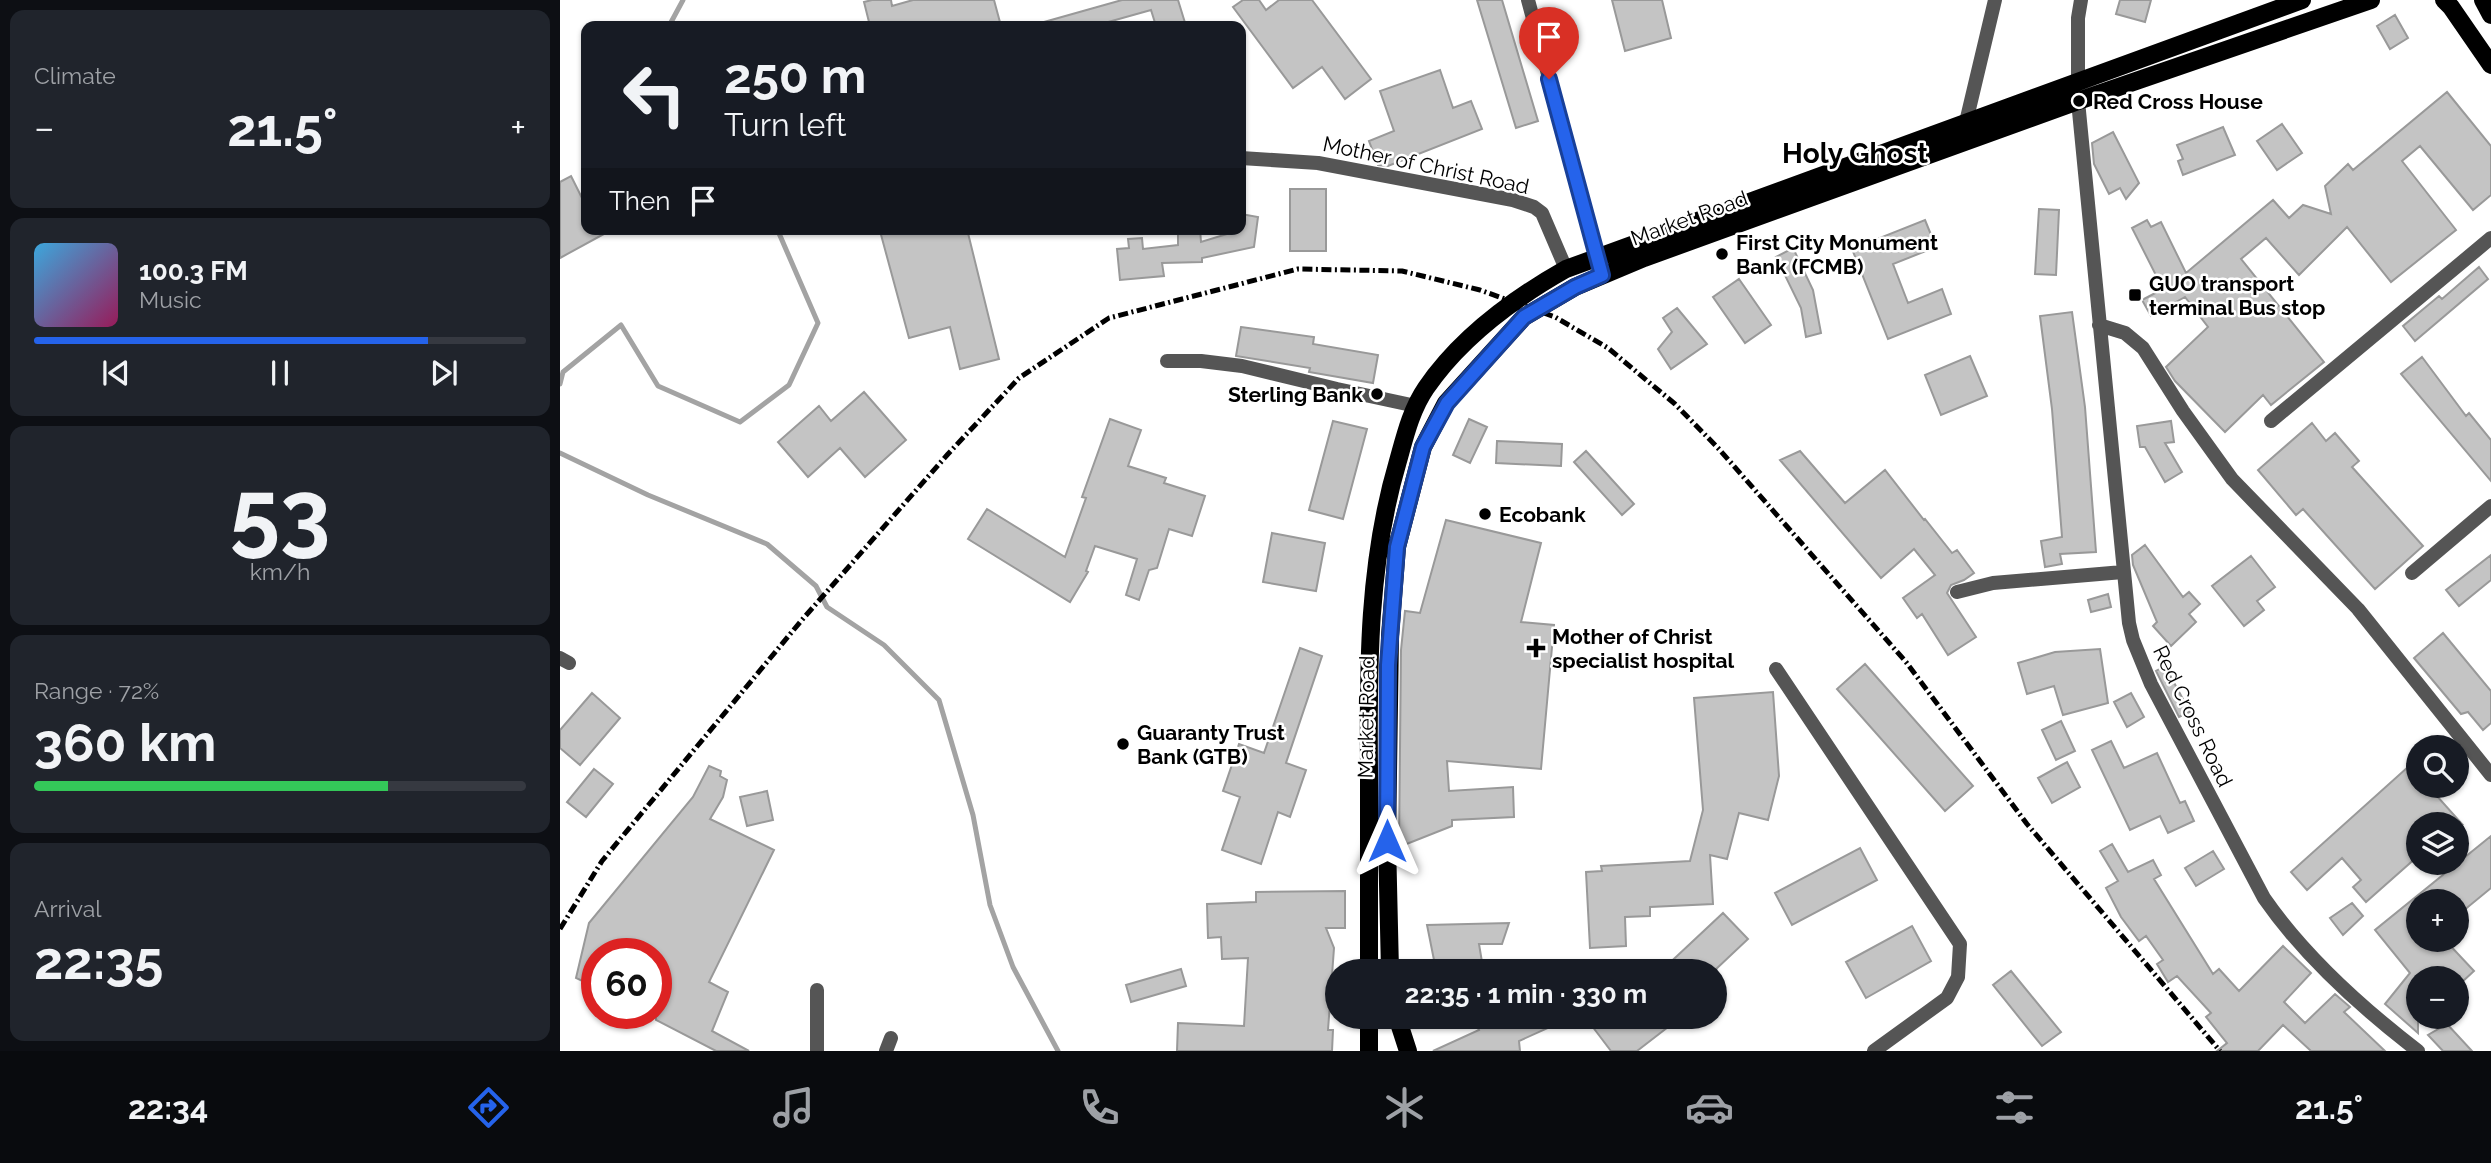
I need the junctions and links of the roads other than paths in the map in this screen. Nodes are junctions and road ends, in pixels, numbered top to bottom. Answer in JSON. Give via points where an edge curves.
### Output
{"nodes":[{"id":1,"x":1528,"y":0,"type":"edge"},
{"id":2,"x":1994,"y":0,"type":"edge"},
{"id":3,"x":2081,"y":0,"type":"edge"},
{"id":4,"x":2302,"y":0,"type":"edge"},
{"id":5,"x":2371,"y":0,"type":"edge"},
{"id":6,"x":2444,"y":0,"type":"edge"},
{"id":7,"x":2483,"y":0,"type":"edge"},
{"id":8,"x":2491,"y":15,"type":"edge"},
{"id":9,"x":2491,"y":65,"type":"edge"},
{"id":10,"x":2078,"y":81,"type":"junction"},
{"id":11,"x":2078,"y":101,"type":"junction"},
{"id":12,"x":1966,"y":122,"type":"junction"},
{"id":13,"x":1246,"y":158,"type":"edge"},
{"id":14,"x":2491,"y":238,"type":"edge"},
{"id":15,"x":1597,"y":257,"type":"junction"},
{"id":16,"x":1566,"y":268,"type":"junction"},
{"id":17,"x":1602,"y":275,"type":"junction"},
{"id":18,"x":2099,"y":325,"type":"junction"},
{"id":19,"x":1167,"y":361,"type":"dead end"},
{"id":20,"x":1416,"y":405,"type":"junction"},
{"id":21,"x":2271,"y":421,"type":"dead end"},
{"id":22,"x":2491,"y":506,"type":"edge"},
{"id":23,"x":2123,"y":572,"type":"junction"},
{"id":24,"x":2413,"y":573,"type":"dead end"},
{"id":25,"x":1957,"y":592,"type":"dead end"},
{"id":26,"x":1776,"y":669,"type":"dead end"},
{"id":27,"x":2491,"y":775,"type":"edge"},
{"id":28,"x":1369,"y":959,"type":"edge"},
{"id":29,"x":1390,"y":959,"type":"edge"},
{"id":30,"x":817,"y":990,"type":"dead end"},
{"id":31,"x":1369,"y":1029,"type":"edge"},
{"id":32,"x":1402,"y":1029,"type":"edge"},
{"id":33,"x":817,"y":1051,"type":"edge"},
{"id":34,"x":1369,"y":1051,"type":"edge"},
{"id":35,"x":1408,"y":1051,"type":"edge"},
{"id":36,"x":1874,"y":1051,"type":"edge"},
{"id":37,"x":2418,"y":1051,"type":"edge"}],
"edges":[{"from":1,"to":15,"type":"street"},
{"from":2,"to":12,"type":"street"},
{"from":3,"to":10,"type":"street"},
{"from":4,"to":10,"type":"main road","name":"Market Road"},
{"from":5,"to":11,"type":"main road","name":"Market Road"},
{"from":6,"to":9,"type":"main road"},
{"from":7,"to":8,"type":"main road"},
{"from":10,"to":12,"type":"main road","name":"Market Road"},
{"from":11,"to":17,"type":"main road","name":"Market Road"},
{"from":11,"to":18,"type":"street","name":"Red Cross Road"},
{"from":12,"to":15,"type":"main road","name":"Market Road"},
{"from":13,"to":16,"type":"street","name":"Mother of Christ Road","via":[[1318,163],[1513,200],[1542,213]]},
{"from":14,"to":21,"type":"street"},
{"from":15,"to":16,"type":"main road","name":"Market Road"},
{"from":15,"to":17,"type":"street"},
{"from":16,"to":20,"type":"main road","name":"Market Road","via":[[1507,306],[1446,363]]},
{"from":17,"to":29,"type":"main road","name":"Market Road","via":[[1524,317],[1447,403],[1423,447],[1397,547],[1388,665]]},
{"from":18,"to":23,"type":"street","name":"Red Cross Road"},
{"from":18,"to":27,"type":"street","via":[[2125,333],[2143,348],[2232,479],[2358,609]]},
{"from":19,"to":20,"type":"street","via":[[1242,366]]},
{"from":20,"to":28,"type":"main road","name":"Market Road","via":[[1385,504],[1376,561],[1368,672]]},
{"from":22,"to":24,"type":"street"},
{"from":23,"to":25,"type":"street","via":[[1993,583]]},
{"from":23,"to":37,"type":"street","name":"Red Cross Road","via":[[2133,640],[2151,684],[2264,898],[2320,964]]},
{"from":26,"to":36,"type":"street","via":[[1960,944],[1958,977],[1947,998]]},
{"from":30,"to":33,"type":"street"},
{"from":31,"to":34,"type":"main road"},
{"from":32,"to":35,"type":"main road"}]}
